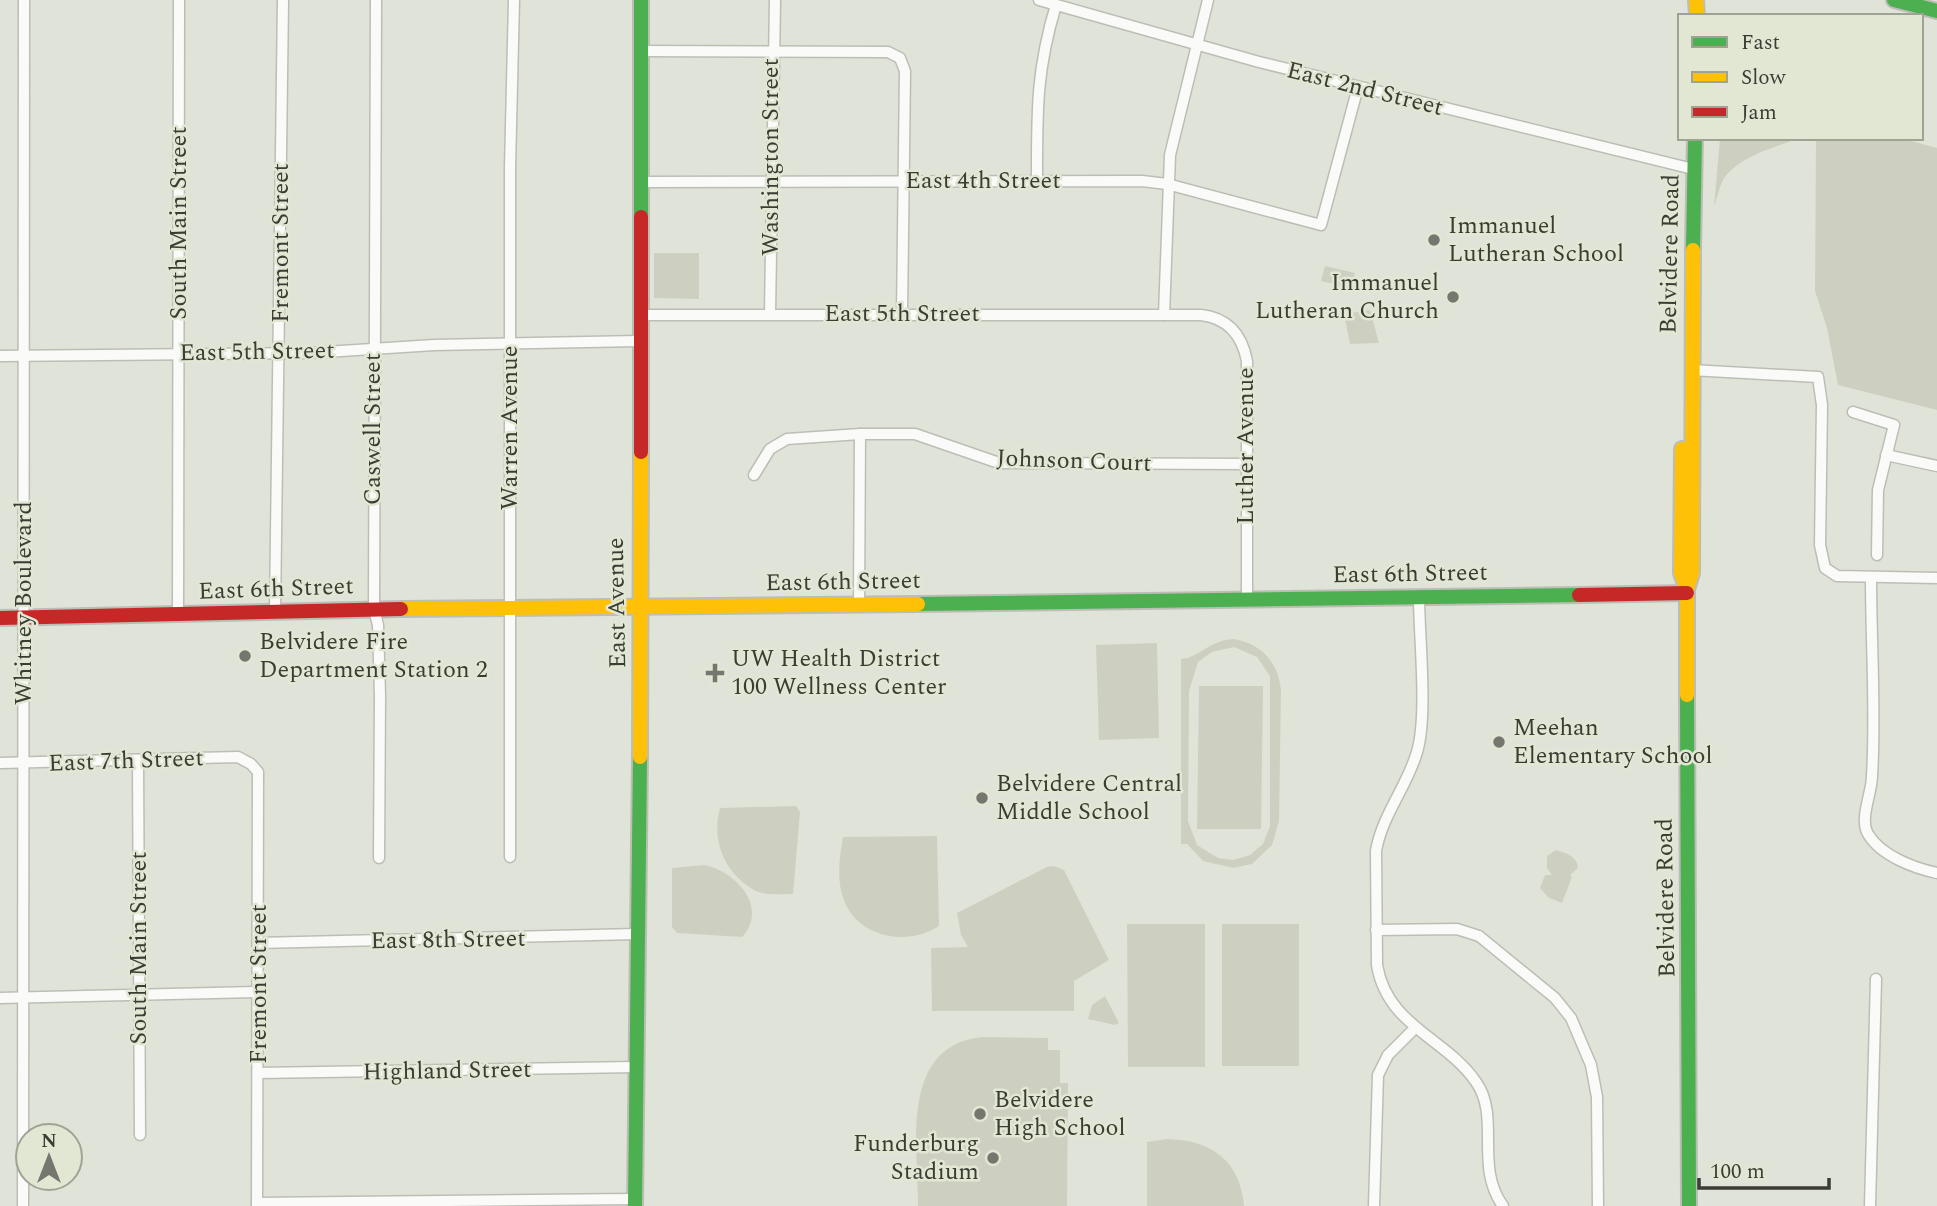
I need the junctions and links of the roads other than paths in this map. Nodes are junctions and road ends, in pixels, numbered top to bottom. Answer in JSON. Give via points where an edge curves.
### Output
{"nodes":[{"id":1,"x":24,"y":0,"type":"edge"},
{"id":2,"x":179,"y":0,"type":"edge"},
{"id":3,"x":283,"y":0,"type":"edge"},
{"id":4,"x":376,"y":0,"type":"edge"},
{"id":5,"x":514,"y":0,"type":"edge"},
{"id":6,"x":641,"y":0,"type":"edge"},
{"id":7,"x":775,"y":0,"type":"edge"},
{"id":8,"x":1039,"y":0,"type":"edge"},
{"id":9,"x":1208,"y":0,"type":"edge"},
{"id":10,"x":1894,"y":0,"type":"edge"},
{"id":11,"x":1056,"y":5,"type":"junction"},
{"id":12,"x":1931,"y":6,"type":"edge"},
{"id":13,"x":1196,"y":45,"type":"junction"},
{"id":14,"x":642,"y":51,"type":"junction"},
{"id":15,"x":772,"y":52,"type":"junction"},
{"id":16,"x":1358,"y":87,"type":"junction"},
{"id":17,"x":1695,"y":140,"type":"edge"},
{"id":18,"x":1693,"y":169,"type":"junction"},
{"id":19,"x":1038,"y":181,"type":"junction"},
{"id":20,"x":640,"y":182,"type":"junction"},
{"id":21,"x":772,"y":182,"type":"junction"},
{"id":22,"x":903,"y":182,"type":"junction"},
{"id":23,"x":1167,"y":184,"type":"junction"},
{"id":24,"x":770,"y":314,"type":"junction"},
{"id":25,"x":902,"y":314,"type":"junction"},
{"id":26,"x":639,"y":315,"type":"junction"},
{"id":27,"x":1164,"y":315,"type":"junction"},
{"id":28,"x":639,"y":341,"type":"junction"},
{"id":29,"x":511,"y":344,"type":"junction"},
{"id":30,"x":373,"y":348,"type":"junction"},
{"id":31,"x":178,"y":353,"type":"junction"},
{"id":32,"x":280,"y":354,"type":"junction"},
{"id":33,"x":0,"y":356,"type":"edge"},
{"id":34,"x":25,"y":356,"type":"junction"},
{"id":35,"x":1691,"y":370,"type":"junction"},
{"id":36,"x":1853,"y":412,"type":"dead end"},
{"id":37,"x":860,"y":434,"type":"junction"},
{"id":38,"x":1886,"y":455,"type":"junction"},
{"id":39,"x":1247,"y":464,"type":"junction"},
{"id":40,"x":1937,"y":466,"type":"edge"},
{"id":41,"x":754,"y":475,"type":"dead end"},
{"id":42,"x":1877,"y":555,"type":"dead end"},
{"id":43,"x":1871,"y":578,"type":"junction"},
{"id":44,"x":1937,"y":578,"type":"edge"},
{"id":45,"x":1687,"y":591,"type":"junction"},
{"id":46,"x":1419,"y":597,"type":"junction"},
{"id":47,"x":1247,"y":598,"type":"junction"},
{"id":48,"x":859,"y":604,"type":"junction"},
{"id":49,"x":509,"y":607,"type":"junction"},
{"id":50,"x":640,"y":608,"type":"junction"},
{"id":51,"x":374,"y":609,"type":"junction"},
{"id":52,"x":275,"y":612,"type":"junction"},
{"id":53,"x":178,"y":614,"type":"junction"},
{"id":54,"x":0,"y":618,"type":"edge"},
{"id":55,"x":24,"y":619,"type":"junction"},
{"id":56,"x":138,"y":762,"type":"junction"},
{"id":57,"x":0,"y":763,"type":"edge"},
{"id":58,"x":23,"y":763,"type":"junction"},
{"id":59,"x":251,"y":764,"type":"joint"},
{"id":60,"x":510,"y":857,"type":"dead end"},
{"id":61,"x":379,"y":858,"type":"dead end"},
{"id":62,"x":1937,"y":873,"type":"edge"},
{"id":63,"x":1376,"y":930,"type":"junction"},
{"id":64,"x":637,"y":934,"type":"junction"},
{"id":65,"x":258,"y":943,"type":"junction"},
{"id":66,"x":1876,"y":979,"type":"dead end"},
{"id":67,"x":259,"y":992,"type":"junction"},
{"id":68,"x":23,"y":997,"type":"junction"},
{"id":69,"x":139,"y":997,"type":"junction"},
{"id":70,"x":0,"y":998,"type":"edge"},
{"id":71,"x":1415,"y":1028,"type":"junction"},
{"id":72,"x":636,"y":1067,"type":"junction"},
{"id":73,"x":258,"y":1073,"type":"junction"},
{"id":74,"x":140,"y":1135,"type":"dead end"},
{"id":75,"x":635,"y":1202,"type":"edge"},
{"id":76,"x":257,"y":1204,"type":"edge"},
{"id":77,"x":23,"y":1206,"type":"edge"},
{"id":78,"x":1374,"y":1206,"type":"edge"},
{"id":79,"x":1503,"y":1206,"type":"edge"},
{"id":80,"x":1598,"y":1206,"type":"edge"},
{"id":81,"x":1689,"y":1206,"type":"edge"},
{"id":82,"x":1870,"y":1206,"type":"edge"}],
"edges":[{"from":1,"to":34,"type":"street","name":"Whitney Boulevard"},
{"from":2,"to":31,"type":"street","name":"South Main Street"},
{"from":3,"to":32,"type":"street","name":"Fremont Street"},
{"from":4,"to":30,"type":"street","name":"Caswell Street"},
{"from":5,"to":29,"type":"street","name":"Warren Avenue"},
{"from":6,"to":14,"type":"street","name":"East Avenue"},
{"from":7,"to":15,"type":"street","name":"Washington Street"},
{"from":8,"to":11,"type":"street","name":"East 2nd Street"},
{"from":9,"to":13,"type":"street"},
{"from":10,"to":12,"type":"street"},
{"from":11,"to":13,"type":"street","name":"East 2nd Street"},
{"from":11,"to":19,"type":"street","via":[[1037,83]]},
{"from":13,"to":16,"type":"street","name":"East 2nd Street"},
{"from":13,"to":23,"type":"street"},
{"from":14,"to":15,"type":"street"},
{"from":14,"to":20,"type":"street","name":"East Avenue"},
{"from":15,"to":21,"type":"street","name":"Washington Street"},
{"from":15,"to":22,"type":"street","via":[[888,52],[900,58],[905,71]]},
{"from":16,"to":18,"type":"street","name":"East 2nd Street"},
{"from":16,"to":23,"type":"street","name":"East 4th Street","via":[[1321,225]]},
{"from":17,"to":18,"type":"street","name":"Belvidere Road"},
{"from":18,"to":35,"type":"street","name":"Belvidere Road"},
{"from":19,"to":22,"type":"street","name":"East 4th Street"},
{"from":19,"to":23,"type":"street","name":"East 4th Street"},
{"from":20,"to":21,"type":"street","name":"East 4th Street"},
{"from":20,"to":26,"type":"street","name":"East Avenue"},
{"from":21,"to":22,"type":"street","name":"East 4th Street"},
{"from":21,"to":24,"type":"street","name":"Washington Street"},
{"from":22,"to":25,"type":"street"},
{"from":23,"to":27,"type":"street"},
{"from":24,"to":25,"type":"street","name":"East 5th Street"},
{"from":24,"to":26,"type":"street","name":"East 5th Street"},
{"from":25,"to":27,"type":"street","name":"East 5th Street"},
{"from":26,"to":28,"type":"street","name":"East Avenue"},
{"from":27,"to":39,"type":"street","name":"Luther Avenue","via":[[1209,316],[1240,338],[1247,361]]},
{"from":28,"to":29,"type":"street","name":"East 5th Street"},
{"from":28,"to":50,"type":"street","name":"East Avenue"},
{"from":29,"to":30,"type":"street","name":"East 5th Street"},
{"from":29,"to":49,"type":"street","name":"Warren Avenue"},
{"from":30,"to":32,"type":"street","name":"East 5th Street"},
{"from":30,"to":51,"type":"street","name":"Caswell Street"},
{"from":31,"to":32,"type":"street","name":"East 5th Street"},
{"from":31,"to":34,"type":"street","name":"East 5th Street"},
{"from":31,"to":53,"type":"street","name":"South Main Street"},
{"from":32,"to":52,"type":"street","name":"Fremont Street"},
{"from":33,"to":34,"type":"street","name":"East 5th Street"},
{"from":34,"to":55,"type":"street","name":"Whitney Boulevard"},
{"from":35,"to":43,"type":"street","via":[[1818,377],[1822,562],[1837,576]]},
{"from":35,"to":45,"type":"street","name":"Belvidere Road","via":[[1692,573]]},
{"from":36,"to":38,"type":"street","via":[[1894,425]]},
{"from":37,"to":39,"type":"street","name":"Johnson Court","via":[[915,434],[999,463]]},
{"from":37,"to":41,"type":"street","name":"Johnson Court","via":[[787,439],[770,449]]},
{"from":37,"to":48,"type":"street"},
{"from":38,"to":40,"type":"street"},
{"from":38,"to":42,"type":"street","via":[[1878,491]]},
{"from":39,"to":47,"type":"street","name":"Luther Avenue"},
{"from":43,"to":44,"type":"street"},
{"from":43,"to":62,"type":"street","via":[[1872,776],[1866,828],[1882,848]]},
{"from":45,"to":46,"type":"street","name":"East 6th Street"},
{"from":45,"to":81,"type":"street","name":"Belvidere Road"},
{"from":46,"to":47,"type":"street","name":"East 6th Street"},
{"from":46,"to":63,"type":"street","via":[[1420,740],[1379,833]]},
{"from":47,"to":48,"type":"street","name":"East 6th Street"},
{"from":48,"to":50,"type":"street","name":"East 6th Street"},
{"from":49,"to":50,"type":"street","name":"East 6th Street"},
{"from":49,"to":51,"type":"street","name":"East 6th Street"},
{"from":49,"to":60,"type":"street","name":"Warren Avenue"},
{"from":50,"to":64,"type":"street","name":"East Avenue"},
{"from":51,"to":52,"type":"street","name":"East 6th Street"},
{"from":51,"to":61,"type":"street","name":"Caswell Street","via":[[380,696]]},
{"from":52,"to":53,"type":"street","name":"East 6th Street"},
{"from":53,"to":55,"type":"street","name":"East 6th Street"},
{"from":54,"to":55,"type":"street","name":"East 6th Street"},
{"from":55,"to":58,"type":"street","name":"Whitney Boulevard"},
{"from":56,"to":58,"type":"street","name":"East 7th Street"},
{"from":56,"to":59,"type":"street","name":"East 7th Street","via":[[238,757]]},
{"from":56,"to":69,"type":"street","name":"South Main Street"},
{"from":57,"to":58,"type":"street","name":"East 7th Street"},
{"from":58,"to":68,"type":"street","name":"Whitney Boulevard"},
{"from":59,"to":65,"type":"street","name":"Fremont Street","via":[[259,781]]},
{"from":63,"to":71,"type":"street","via":[[1381,982],[1391,1003]]},
{"from":63,"to":80,"type":"street","via":[[1457,929],[1479,936],[1555,998],[1571,1018],[1591,1065],[1597,1097]]},
{"from":64,"to":65,"type":"street","name":"East 8th Street"},
{"from":64,"to":72,"type":"street","name":"East Avenue"},
{"from":65,"to":67,"type":"street","name":"Fremont Street"},
{"from":66,"to":82,"type":"street"},
{"from":67,"to":69,"type":"street"},
{"from":67,"to":73,"type":"street","name":"Fremont Street"},
{"from":68,"to":69,"type":"street"},
{"from":68,"to":70,"type":"street"},
{"from":68,"to":77,"type":"street","name":"Whitney Boulevard"},
{"from":69,"to":74,"type":"street","name":"South Main Street"},
{"from":71,"to":78,"type":"street","via":[[1388,1055],[1378,1075]]},
{"from":71,"to":79,"type":"street","via":[[1470,1074],[1480,1088],[1486,1110],[1487,1165]]},
{"from":72,"to":73,"type":"street","name":"Highland Street"},
{"from":72,"to":75,"type":"street","name":"East Avenue"},
{"from":73,"to":76,"type":"street","name":"Fremont Street"},
{"from":75,"to":76,"type":"street"}]}
